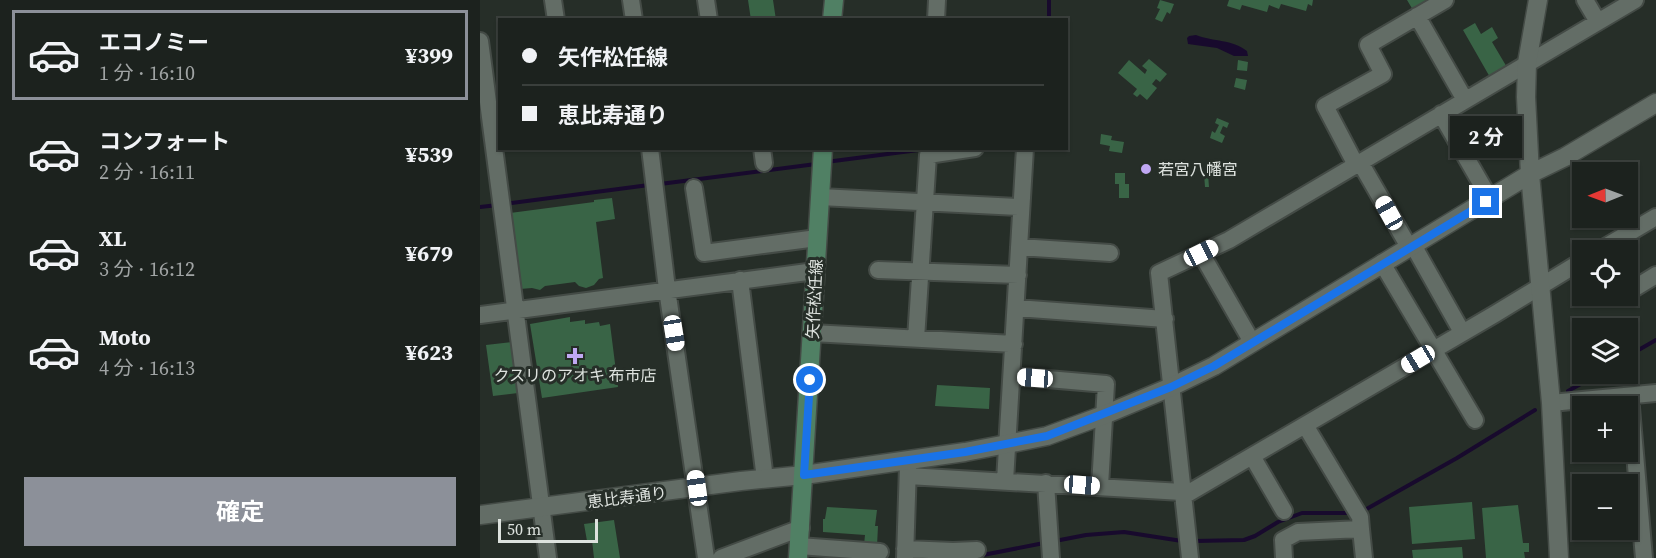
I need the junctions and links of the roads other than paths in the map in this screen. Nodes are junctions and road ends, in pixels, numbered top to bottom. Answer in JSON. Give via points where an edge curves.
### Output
{"nodes":[{"id":1,"x":553,"y":0,"type":"edge"},
{"id":2,"x":631,"y":0,"type":"edge"},
{"id":3,"x":706,"y":0,"type":"edge"},
{"id":4,"x":834,"y":0,"type":"edge"},
{"id":5,"x":937,"y":0,"type":"edge"},
{"id":6,"x":1445,"y":0,"type":"edge"},
{"id":7,"x":1538,"y":0,"type":"edge"},
{"id":8,"x":1586,"y":0,"type":"edge"},
{"id":9,"x":1635,"y":0,"type":"edge"},
{"id":10,"x":1417,"y":16,"type":"junction"},
{"id":11,"x":556,"y":18,"type":"edge"},
{"id":12,"x":633,"y":18,"type":"edge"},
{"id":13,"x":709,"y":18,"type":"edge"},
{"id":14,"x":832,"y":18,"type":"edge"},
{"id":15,"x":936,"y":18,"type":"edge"},
{"id":16,"x":1598,"y":22,"type":"junction"},
{"id":17,"x":480,"y":41,"type":"edge"},
{"id":18,"x":1527,"y":63,"type":"junction"},
{"id":19,"x":1465,"y":100,"type":"junction"},
{"id":20,"x":490,"y":106,"type":"edge"},
{"id":21,"x":1655,"y":107,"type":"edge"},
{"id":22,"x":1441,"y":114,"type":"junction"},
{"id":23,"x":650,"y":150,"type":"edge"},
{"id":24,"x":965,"y":150,"type":"edge"},
{"id":25,"x":1025,"y":150,"type":"edge"},
{"id":26,"x":823,"y":158,"type":"edge"},
{"id":27,"x":1358,"y":163,"type":"junction"},
{"id":28,"x":1530,"y":174,"type":"junction"},
{"id":29,"x":694,"y":188,"type":"dead end"},
{"id":30,"x":820,"y":197,"type":"junction"},
{"id":31,"x":1490,"y":199,"type":"junction"},
{"id":32,"x":925,"y":202,"type":"junction"},
{"id":33,"x":1020,"y":207,"type":"junction"},
{"id":34,"x":1656,"y":217,"type":"edge"},
{"id":35,"x":817,"y":238,"type":"junction"},
{"id":36,"x":1617,"y":240,"type":"edge"},
{"id":37,"x":1019,"y":246,"type":"junction"},
{"id":38,"x":1411,"y":246,"type":"junction"},
{"id":39,"x":1110,"y":253,"type":"dead end"},
{"id":40,"x":1201,"y":253,"type":"junction"},
{"id":41,"x":1382,"y":263,"type":"junction"},
{"id":42,"x":1572,"y":267,"type":"edge"},
{"id":43,"x":878,"y":270,"type":"dead end"},
{"id":44,"x":815,"y":271,"type":"junction"},
{"id":45,"x":921,"y":271,"type":"junction"},
{"id":46,"x":1018,"y":275,"type":"junction"},
{"id":47,"x":1656,"y":275,"type":"edge"},
{"id":48,"x":740,"y":280,"type":"junction"},
{"id":49,"x":1542,"y":285,"type":"junction"},
{"id":50,"x":1638,"y":286,"type":"edge"},
{"id":51,"x":667,"y":289,"type":"junction"},
{"id":52,"x":1016,"y":308,"type":"junction"},
{"id":53,"x":517,"y":310,"type":"junction"},
{"id":54,"x":480,"y":315,"type":"edge"},
{"id":55,"x":1165,"y":319,"type":"junction"},
{"id":56,"x":1462,"y":332,"type":"junction"},
{"id":57,"x":812,"y":333,"type":"junction"},
{"id":58,"x":916,"y":339,"type":"junction"},
{"id":59,"x":1252,"y":342,"type":"junction"},
{"id":60,"x":1014,"y":344,"type":"junction"},
{"id":61,"x":1433,"y":349,"type":"junction"},
{"id":62,"x":1012,"y":376,"type":"junction"},
{"id":63,"x":1171,"y":387,"type":"junction"},
{"id":64,"x":1656,"y":393,"type":"edge"},
{"id":65,"x":1630,"y":396,"type":"edge"},
{"id":66,"x":1572,"y":401,"type":"edge"},
{"id":67,"x":1551,"y":403,"type":"junction"},
{"id":68,"x":1104,"y":415,"type":"junction"},
{"id":69,"x":1475,"y":420,"type":"dead end"},
{"id":70,"x":1305,"y":425,"type":"junction"},
{"id":71,"x":1007,"y":444,"type":"junction"},
{"id":72,"x":1252,"y":456,"type":"junction"},
{"id":73,"x":1636,"y":462,"type":"edge"},
{"id":74,"x":908,"y":468,"type":"junction"},
{"id":75,"x":804,"y":475,"type":"junction"},
{"id":76,"x":765,"y":479,"type":"junction"},
{"id":77,"x":1005,"y":481,"type":"junction"},
{"id":78,"x":1046,"y":483,"type":"junction"},
{"id":79,"x":1100,"y":486,"type":"junction"},
{"id":80,"x":697,"y":488,"type":"junction"},
{"id":81,"x":1182,"y":492,"type":"junction"},
{"id":82,"x":541,"y":507,"type":"junction"},
{"id":83,"x":1284,"y":511,"type":"dead end"},
{"id":84,"x":480,"y":514,"type":"edge"},
{"id":85,"x":1360,"y":529,"type":"junction"},
{"id":86,"x":799,"y":544,"type":"edge"},
{"id":87,"x":977,"y":550,"type":"dead end"},
{"id":88,"x":880,"y":552,"type":"dead end"},
{"id":89,"x":905,"y":554,"type":"edge"},
{"id":90,"x":548,"y":558,"type":"edge"},
{"id":91,"x":706,"y":558,"type":"edge"},
{"id":92,"x":721,"y":558,"type":"edge"},
{"id":93,"x":1051,"y":558,"type":"edge"},
{"id":94,"x":1190,"y":558,"type":"edge"},
{"id":95,"x":1284,"y":558,"type":"edge"},
{"id":96,"x":1364,"y":558,"type":"edge"},
{"id":97,"x":1560,"y":558,"type":"edge"},
{"id":98,"x":1644,"y":558,"type":"edge"}],
"edges":[{"from":1,"to":11,"type":"street"},
{"from":2,"to":12,"type":"street"},
{"from":3,"to":13,"type":"street"},
{"from":4,"to":14,"type":"main road"},
{"from":5,"to":15,"type":"street"},
{"from":6,"to":10,"type":"street"},
{"from":7,"to":18,"type":"street"},
{"from":8,"to":16,"type":"street"},
{"from":9,"to":16,"type":"street"},
{"from":10,"to":19,"type":"street"},
{"from":10,"to":27,"type":"street","via":[[1368,45],[1383,74],[1325,106]]},
{"from":16,"to":18,"type":"street"},
{"from":17,"to":20,"type":"street"},
{"from":18,"to":19,"type":"street"},
{"from":18,"to":28,"type":"street"},
{"from":19,"to":22,"type":"street"},
{"from":20,"to":53,"type":"street"},
{"from":21,"to":28,"type":"street","name":"恵比寿通り"},
{"from":22,"to":27,"type":"street"},
{"from":22,"to":31,"type":"street"},
{"from":23,"to":51,"type":"street"},
{"from":24,"to":32,"type":"street","via":[[928,155]]},
{"from":25,"to":33,"type":"street"},
{"from":26,"to":30,"type":"main road","name":"矢作松任線"},
{"from":27,"to":38,"type":"street"},
{"from":27,"to":40,"type":"street"},
{"from":28,"to":31,"type":"street","name":"恵比寿通り"},
{"from":28,"to":49,"type":"street"},
{"from":29,"to":35,"type":"street","via":[[704,253]]},
{"from":30,"to":32,"type":"street"},
{"from":30,"to":35,"type":"main road","name":"矢作松任線"},
{"from":31,"to":38,"type":"street","name":"恵比寿通り"},
{"from":32,"to":33,"type":"street"},
{"from":32,"to":45,"type":"street"},
{"from":33,"to":37,"type":"street"},
{"from":34,"to":36,"type":"street"},
{"from":35,"to":44,"type":"main road","name":"矢作松任線"},
{"from":37,"to":39,"type":"street"},
{"from":37,"to":46,"type":"street"},
{"from":38,"to":41,"type":"street","name":"恵比寿通り"},
{"from":38,"to":56,"type":"street"},
{"from":40,"to":55,"type":"street","via":[[1159,273]]},
{"from":40,"to":59,"type":"street"},
{"from":41,"to":59,"type":"street","name":"恵比寿通り"},
{"from":41,"to":61,"type":"street"},
{"from":42,"to":49,"type":"street"},
{"from":43,"to":45,"type":"street"},
{"from":44,"to":48,"type":"street"},
{"from":44,"to":57,"type":"main road","name":"矢作松任線"},
{"from":45,"to":46,"type":"street"},
{"from":45,"to":58,"type":"street"},
{"from":46,"to":52,"type":"street"},
{"from":47,"to":50,"type":"street"},
{"from":48,"to":51,"type":"street"},
{"from":48,"to":76,"type":"street"},
{"from":49,"to":56,"type":"street"},
{"from":49,"to":67,"type":"street"},
{"from":51,"to":53,"type":"street"},
{"from":51,"to":80,"type":"street"},
{"from":52,"to":55,"type":"street"},
{"from":52,"to":60,"type":"street"},
{"from":53,"to":54,"type":"street"},
{"from":53,"to":82,"type":"street"},
{"from":55,"to":63,"type":"street"},
{"from":56,"to":61,"type":"street"},
{"from":57,"to":58,"type":"street"},
{"from":57,"to":75,"type":"main road","name":"矢作松任線"},
{"from":58,"to":60,"type":"street"},
{"from":59,"to":63,"type":"street","name":"恵比寿通り"},
{"from":60,"to":62,"type":"street"},
{"from":61,"to":69,"type":"street"},
{"from":61,"to":70,"type":"street"},
{"from":62,"to":68,"type":"street","via":[[1106,384]]},
{"from":62,"to":71,"type":"street"},
{"from":63,"to":68,"type":"street","name":"恵比寿通り"},
{"from":63,"to":81,"type":"street"},
{"from":64,"to":65,"type":"street"},
{"from":66,"to":67,"type":"street"},
{"from":67,"to":97,"type":"street"},
{"from":68,"to":71,"type":"street","name":"恵比寿通り","via":[[1047,436]]},
{"from":68,"to":79,"type":"street"},
{"from":70,"to":72,"type":"street"},
{"from":70,"to":85,"type":"street","via":[[1360,517]]},
{"from":71,"to":74,"type":"street","name":"恵比寿通り"},
{"from":71,"to":77,"type":"street"},
{"from":72,"to":81,"type":"street","via":[[1187,494]]},
{"from":72,"to":83,"type":"street"},
{"from":73,"to":98,"type":"street"},
{"from":74,"to":75,"type":"street","name":"恵比寿通り"},
{"from":74,"to":77,"type":"street"},
{"from":74,"to":89,"type":"street"},
{"from":75,"to":76,"type":"street","name":"恵比寿通り"},
{"from":75,"to":86,"type":"main road","name":"矢作松任線"},
{"from":76,"to":80,"type":"street","name":"恵比寿通り"},
{"from":77,"to":78,"type":"street"},
{"from":78,"to":79,"type":"street"},
{"from":78,"to":93,"type":"street"},
{"from":79,"to":81,"type":"street"},
{"from":80,"to":82,"type":"street","name":"恵比寿通り"},
{"from":80,"to":91,"type":"street"},
{"from":81,"to":94,"type":"street"},
{"from":82,"to":84,"type":"street","name":"恵比寿通り"},
{"from":82,"to":90,"type":"street"},
{"from":85,"to":95,"type":"street","via":[[1298,532],[1283,540]]},
{"from":85,"to":96,"type":"street"},
{"from":86,"to":88,"type":"street"},
{"from":86,"to":92,"type":"street"},
{"from":87,"to":89,"type":"street"}]}
